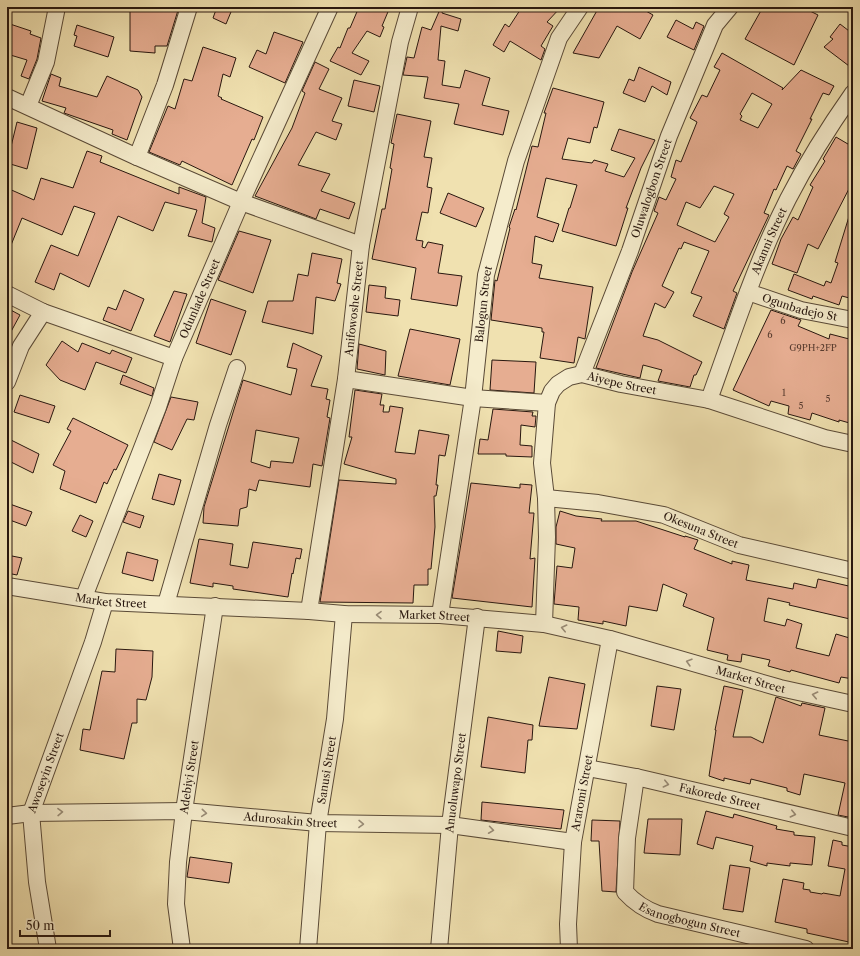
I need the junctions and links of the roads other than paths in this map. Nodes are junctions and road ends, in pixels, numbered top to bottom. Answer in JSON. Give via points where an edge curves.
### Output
{"nodes":[{"id":1,"x":57,"y":7,"type":"edge"},
{"id":2,"x":189,"y":7,"type":"edge"},
{"id":3,"x":330,"y":7,"type":"edge"},
{"id":4,"x":410,"y":7,"type":"edge"},
{"id":5,"x":580,"y":7,"type":"edge"},
{"id":6,"x":730,"y":7,"type":"edge"},
{"id":7,"x":853,"y":93,"type":"edge"},
{"id":8,"x":7,"y":97,"type":"edge"},
{"id":9,"x":28,"y":106,"type":"junction"},
{"id":10,"x":137,"y":157,"type":"junction"},
{"id":11,"x":241,"y":202,"type":"junction"},
{"id":12,"x":361,"y":245,"type":"junction"},
{"id":13,"x":748,"y":292,"type":"junction"},
{"id":14,"x":7,"y":294,"type":"edge"},
{"id":15,"x":43,"y":312,"type":"junction"},
{"id":16,"x":853,"y":320,"type":"edge"},
{"id":17,"x":174,"y":358,"type":"junction"},
{"id":18,"x":237,"y":368,"type":"dead end"},
{"id":19,"x":582,"y":374,"type":"junction"},
{"id":20,"x":346,"y":379,"type":"junction"},
{"id":21,"x":7,"y":382,"type":"edge"},
{"id":22,"x":473,"y":398,"type":"junction"},
{"id":23,"x":709,"y":400,"type":"junction"},
{"id":24,"x":547,"y":403,"type":"junction"},
{"id":25,"x":853,"y":444,"type":"edge"},
{"id":26,"x":546,"y":498,"type":"junction"},
{"id":27,"x":853,"y":571,"type":"edge"},
{"id":28,"x":7,"y":586,"type":"edge"},
{"id":29,"x":84,"y":597,"type":"junction"},
{"id":30,"x":105,"y":602,"type":"junction"},
{"id":31,"x":166,"y":604,"type":"junction"},
{"id":32,"x":215,"y":606,"type":"junction"},
{"id":33,"x":309,"y":611,"type":"junction"},
{"id":34,"x":344,"y":614,"type":"junction"},
{"id":35,"x":440,"y":615,"type":"junction"},
{"id":36,"x":477,"y":617,"type":"junction"},
{"id":37,"x":544,"y":624,"type":"junction"},
{"id":38,"x":610,"y":639,"type":"junction"},
{"id":39,"x":853,"y":704,"type":"edge"},
{"id":40,"x":587,"y":768,"type":"junction"},
{"id":41,"x":636,"y":777,"type":"junction"},
{"id":42,"x":184,"y":811,"type":"junction"},
{"id":43,"x":31,"y":813,"type":"junction"},
{"id":44,"x":7,"y":816,"type":"edge"},
{"id":45,"x":318,"y":823,"type":"junction"},
{"id":46,"x":450,"y":825,"type":"junction"},
{"id":47,"x":853,"y":828,"type":"edge"},
{"id":48,"x":573,"y":842,"type":"junction"},
{"id":49,"x":48,"y":949,"type":"edge"},
{"id":50,"x":182,"y":949,"type":"edge"},
{"id":51,"x":308,"y":949,"type":"edge"},
{"id":52,"x":439,"y":949,"type":"edge"},
{"id":53,"x":569,"y":949,"type":"edge"},
{"id":54,"x":806,"y":949,"type":"edge"}],
"edges":[{"from":1,"to":9,"type":"street","via":[[46,62]]},
{"from":2,"to":10,"type":"street","via":[[165,85]]},
{"from":3,"to":11,"type":"street","name":"Odunlade Street"},
{"from":4,"to":12,"type":"street","name":"Anifowoshe Street","via":[[400,42]]},
{"from":5,"to":22,"type":"street","name":"Balogun Street","via":[[559,38],[516,161],[486,274]]},
{"from":6,"to":19,"type":"street","name":"Oluwalogbon Street","via":[[715,25],[668,136],[630,251]]},
{"from":7,"to":13,"type":"street","name":"Akanni Street","via":[[823,136],[788,200]]},
{"from":8,"to":9,"type":"street"},
{"from":9,"to":10,"type":"street"},
{"from":10,"to":11,"type":"street"},
{"from":11,"to":12,"type":"street"},
{"from":11,"to":17,"type":"street","name":"Odunlade Street"},
{"from":12,"to":20,"type":"street","name":"Anifowoshe Street"},
{"from":13,"to":16,"type":"street","name":"Ogunbadejo St","via":[[802,310]]},
{"from":13,"to":23,"type":"street","name":"Akanni Street"},
{"from":14,"to":15,"type":"street"},
{"from":15,"to":17,"type":"street"},
{"from":15,"to":21,"type":"street","via":[[21,346]]},
{"from":17,"to":29,"type":"street","name":"Odunlade Street","via":[[158,407]]},
{"from":18,"to":31,"type":"street","via":[[218,424]]},
{"from":19,"to":23,"type":"street","name":"Aiyepe Street","via":[[620,384]]},
{"from":19,"to":24,"type":"street","name":"Aiyepe Street","via":[[569,377],[558,384]]},
{"from":20,"to":22,"type":"street"},
{"from":20,"to":33,"type":"street","name":"Anifowoshe Street"},
{"from":22,"to":24,"type":"street"},
{"from":22,"to":35,"type":"street","name":"Balogun Street"},
{"from":23,"to":25,"type":"street","name":"Aiyepe Street","via":[[825,438]]},
{"from":24,"to":26,"type":"street","name":"Aiyepe Street","via":[[542,464]]},
{"from":26,"to":27,"type":"street","name":"Okesuna Street","via":[[598,503],[664,516],[739,545]]},
{"from":26,"to":37,"type":"street","name":"Aiyepe Street"},
{"from":28,"to":29,"type":"street","name":"Market Street"},
{"from":29,"to":30,"type":"street","name":"Market Street"},
{"from":30,"to":31,"type":"street","name":"Market Street"},
{"from":30,"to":43,"type":"street","name":"Awoseyin Street"},
{"from":31,"to":32,"type":"street","name":"Market Street"},
{"from":32,"to":33,"type":"street","name":"Market Street"},
{"from":32,"to":42,"type":"street","name":"Adebiyi Street"},
{"from":33,"to":34,"type":"street","name":"Market Street"},
{"from":35,"to":34,"type":"street","name":"Market Street","one_way":true},
{"from":34,"to":45,"type":"street","name":"Sanusi Street","via":[[335,719]]},
{"from":35,"to":36,"type":"street","name":"Market Street"},
{"from":36,"to":37,"type":"street","name":"Market Street"},
{"from":36,"to":46,"type":"street","name":"Anuoluwapo Street"},
{"from":38,"to":37,"type":"street","name":"Market Street","one_way":true},
{"from":39,"to":38,"type":"street","name":"Market Street","one_way":true,"via":[[780,688]]},
{"from":38,"to":40,"type":"street","name":"Araromi Street"},
{"from":40,"to":41,"type":"street","name":"Fakorede Street"},
{"from":40,"to":48,"type":"street","name":"Araromi Street"},
{"from":41,"to":47,"type":"street","name":"Fakorede Street","one_way":true},
{"from":41,"to":54,"type":"street","name":"Esanogbogun Street","via":[[626,838],[624,892],[642,908],[658,914]]},
{"from":43,"to":42,"type":"street","name":"Adurosakin Street","one_way":true},
{"from":42,"to":45,"type":"street","name":"Adurosakin Street","one_way":true},
{"from":42,"to":50,"type":"street","name":"Adebiyi Street","via":[[176,904]]},
{"from":43,"to":44,"type":"street","name":"Adurosakin Street"},
{"from":43,"to":49,"type":"street","name":"Awoseyin Street","via":[[37,882]]},
{"from":45,"to":46,"type":"street","name":"Adurosakin Street","one_way":true},
{"from":45,"to":51,"type":"street","name":"Sanusi Street"},
{"from":46,"to":48,"type":"street","name":"Adurosakin Street","one_way":true},
{"from":46,"to":52,"type":"street","name":"Anuoluwapo Street"},
{"from":48,"to":53,"type":"street","name":"Araromi Street"}]}
